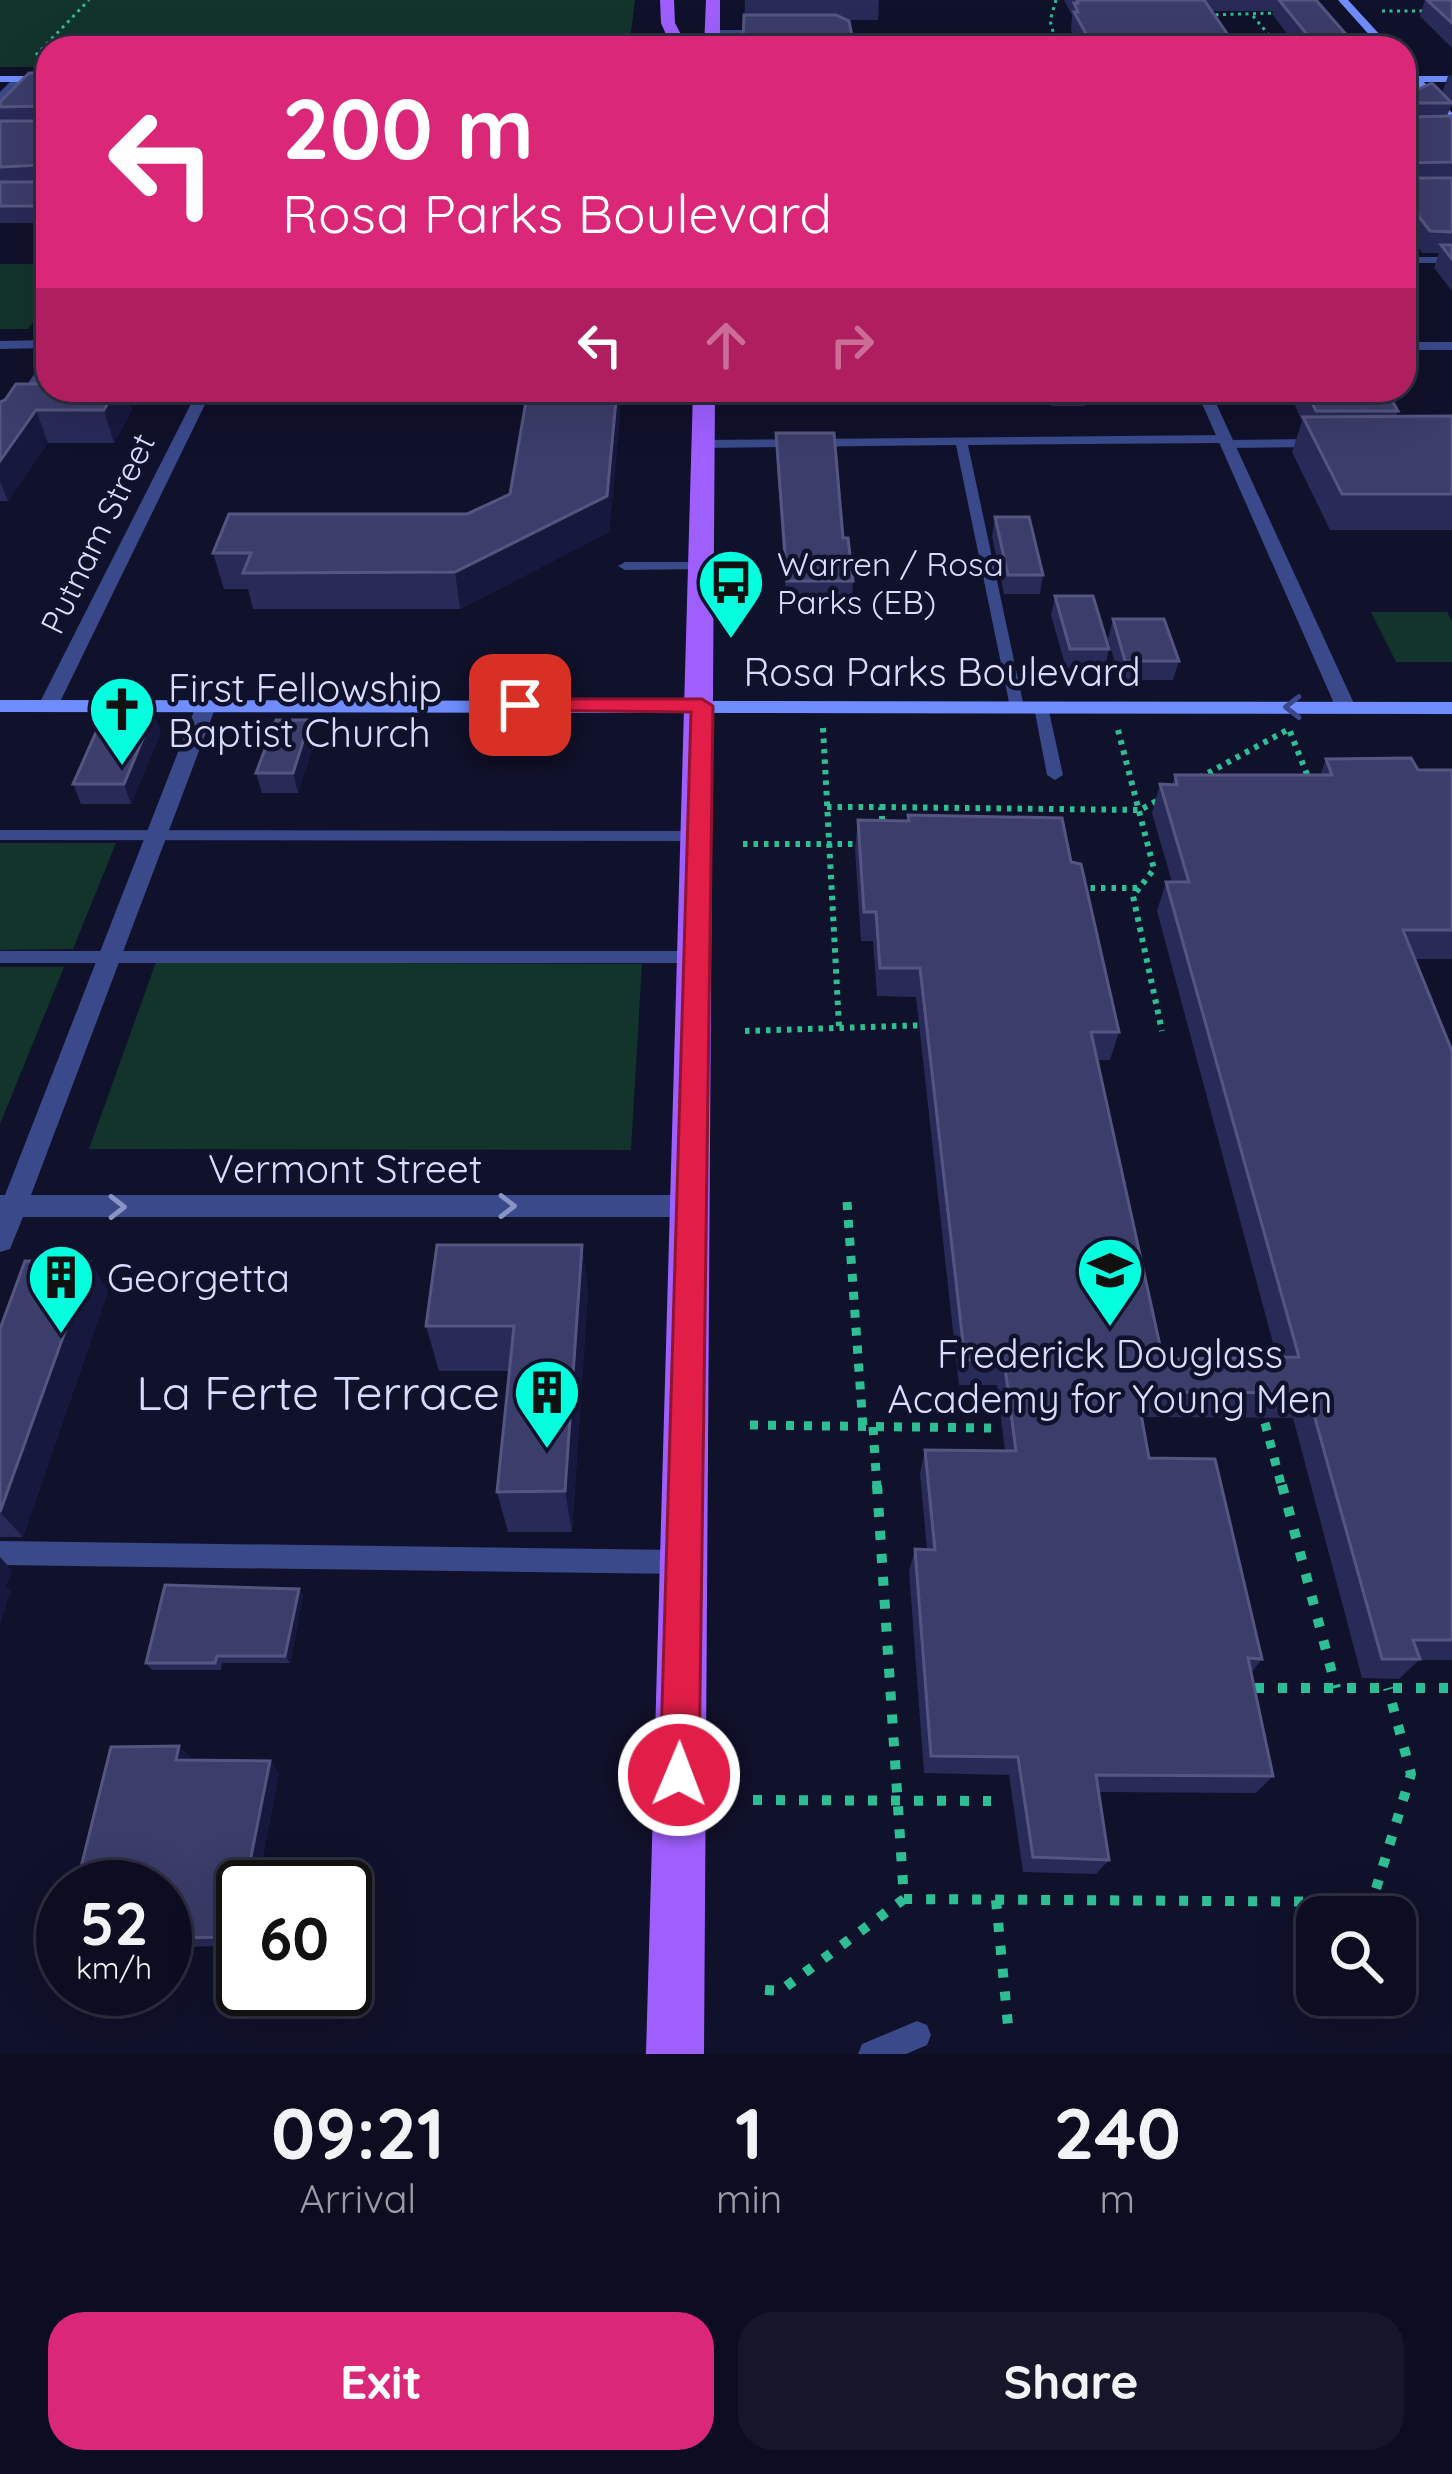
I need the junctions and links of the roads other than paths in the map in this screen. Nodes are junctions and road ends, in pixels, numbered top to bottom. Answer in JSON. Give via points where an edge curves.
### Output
{"nodes":[{"id":1,"x":657,"y":0,"type":"edge"},
{"id":2,"x":667,"y":0,"type":"edge"},
{"id":3,"x":713,"y":0,"type":"edge"},
{"id":4,"x":1343,"y":0,"type":"edge"},
{"id":5,"x":650,"y":32,"type":"dead end"},
{"id":6,"x":776,"y":32,"type":"edge"},
{"id":7,"x":819,"y":32,"type":"edge"},
{"id":8,"x":674,"y":36,"type":"edge"},
{"id":9,"x":712,"y":36,"type":"edge"},
{"id":10,"x":744,"y":36,"type":"edge"},
{"id":11,"x":856,"y":36,"type":"edge"},
{"id":12,"x":1376,"y":36,"type":"edge"},
{"id":13,"x":0,"y":79,"type":"edge"},
{"id":14,"x":19,"y":79,"type":"junction"},
{"id":15,"x":36,"y":79,"type":"edge"},
{"id":16,"x":1416,"y":79,"type":"edge"},
{"id":17,"x":1452,"y":79,"type":"edge"},
{"id":18,"x":1416,"y":86,"type":"edge"},
{"id":19,"x":0,"y":98,"type":"edge"},
{"id":20,"x":1452,"y":120,"type":"edge"},
{"id":21,"x":1437,"y":130,"type":"edge"},
{"id":22,"x":1452,"y":130,"type":"edge"},
{"id":23,"x":1416,"y":260,"type":"edge"},
{"id":24,"x":1452,"y":260,"type":"edge"},
{"id":25,"x":36,"y":344,"type":"edge"},
{"id":26,"x":0,"y":345,"type":"edge"},
{"id":27,"x":1416,"y":346,"type":"edge"},
{"id":28,"x":1452,"y":346,"type":"edge"},
{"id":29,"x":36,"y":380,"type":"edge"},
{"id":30,"x":199,"y":402,"type":"edge"},
{"id":31,"x":704,"y":402,"type":"edge"},
{"id":32,"x":1208,"y":402,"type":"edge"},
{"id":33,"x":0,"y":432,"type":"edge"},
{"id":34,"x":1226,"y":441,"type":"junction"},
{"id":35,"x":961,"y":442,"type":"junction"},
{"id":36,"x":1324,"y":443,"type":"edge"},
{"id":37,"x":703,"y":444,"type":"junction"},
{"id":38,"x":625,"y":566,"type":"dead end"},
{"id":39,"x":700,"y":566,"type":"junction"},
{"id":40,"x":0,"y":706,"type":"edge"},
{"id":41,"x":48,"y":706,"type":"junction"},
{"id":42,"x":206,"y":706,"type":"junction"},
{"id":43,"x":702,"y":706,"type":"junction"},
{"id":44,"x":1017,"y":707,"type":"junction"},
{"id":45,"x":1041,"y":707,"type":"junction"},
{"id":46,"x":1346,"y":708,"type":"junction"},
{"id":47,"x":1452,"y":708,"type":"edge"},
{"id":48,"x":1055,"y":775,"type":"dead end"},
{"id":49,"x":0,"y":836,"type":"edge"},
{"id":50,"x":155,"y":836,"type":"junction"},
{"id":51,"x":698,"y":836,"type":"junction"},
{"id":52,"x":0,"y":956,"type":"edge"},
{"id":53,"x":110,"y":956,"type":"junction"},
{"id":54,"x":697,"y":957,"type":"junction"},
{"id":55,"x":7,"y":1206,"type":"edge"},
{"id":56,"x":691,"y":1206,"type":"junction"},
{"id":57,"x":0,"y":1241,"type":"edge"},
{"id":58,"x":0,"y":1552,"type":"edge"},
{"id":59,"x":684,"y":1563,"type":"junction"},
{"id":60,"x":917,"y":2035,"type":"dead end"},
{"id":61,"x":675,"y":2054,"type":"edge"},
{"id":62,"x":872,"y":2054,"type":"edge"}],
"edges":[{"from":1,"to":5,"type":"main road"},
{"from":2,"to":8,"type":"main road"},
{"from":3,"to":9,"type":"main road"},
{"from":4,"to":12,"type":"street"},
{"from":6,"to":10,"type":"lane"},
{"from":7,"to":11,"type":"lane"},
{"from":13,"to":14,"type":"street"},
{"from":14,"to":15,"type":"street"},
{"from":14,"to":19,"type":"street"},
{"from":16,"to":17,"type":"street"},
{"from":18,"to":20,"type":"street"},
{"from":21,"to":22,"type":"lane"},
{"from":23,"to":24,"type":"lane"},
{"from":25,"to":26,"type":"street"},
{"from":27,"to":28,"type":"street"},
{"from":29,"to":33,"type":"lane"},
{"from":30,"to":41,"type":"street","name":"Putnam Street"},
{"from":31,"to":37,"type":"main road"},
{"from":32,"to":34,"type":"street"},
{"from":34,"to":35,"type":"lane"},
{"from":34,"to":36,"type":"lane"},
{"from":34,"to":46,"type":"street"},
{"from":35,"to":37,"type":"lane"},
{"from":35,"to":44,"type":"lane"},
{"from":37,"to":39,"type":"main road"},
{"from":38,"to":39,"type":"lane"},
{"from":39,"to":43,"type":"main road"},
{"from":40,"to":41,"type":"street","name":"Rosa Parks Boulevard"},
{"from":41,"to":42,"type":"street","name":"Rosa Parks Boulevard"},
{"from":42,"to":43,"type":"street","name":"Rosa Parks Boulevard"},
{"from":42,"to":50,"type":"street"},
{"from":43,"to":44,"type":"street","name":"Rosa Parks Boulevard"},
{"from":43,"to":51,"type":"main road"},
{"from":44,"to":45,"type":"street","name":"Rosa Parks Boulevard"},
{"from":46,"to":45,"type":"street","name":"Rosa Parks Boulevard","one_way":true},
{"from":45,"to":48,"type":"lane"},
{"from":46,"to":47,"type":"street","name":"Rosa Parks Boulevard"},
{"from":49,"to":50,"type":"lane"},
{"from":50,"to":51,"type":"lane"},
{"from":50,"to":53,"type":"street"},
{"from":51,"to":54,"type":"main road"},
{"from":52,"to":53,"type":"lane"},
{"from":53,"to":54,"type":"lane"},
{"from":53,"to":55,"type":"street"},
{"from":54,"to":56,"type":"main road"},
{"from":55,"to":56,"type":"street","name":"Vermont Street","one_way":true},
{"from":55,"to":57,"type":"street"},
{"from":56,"to":59,"type":"main road"},
{"from":58,"to":59,"type":"lane"},
{"from":59,"to":61,"type":"main road"},
{"from":60,"to":62,"type":"lane"}]}
